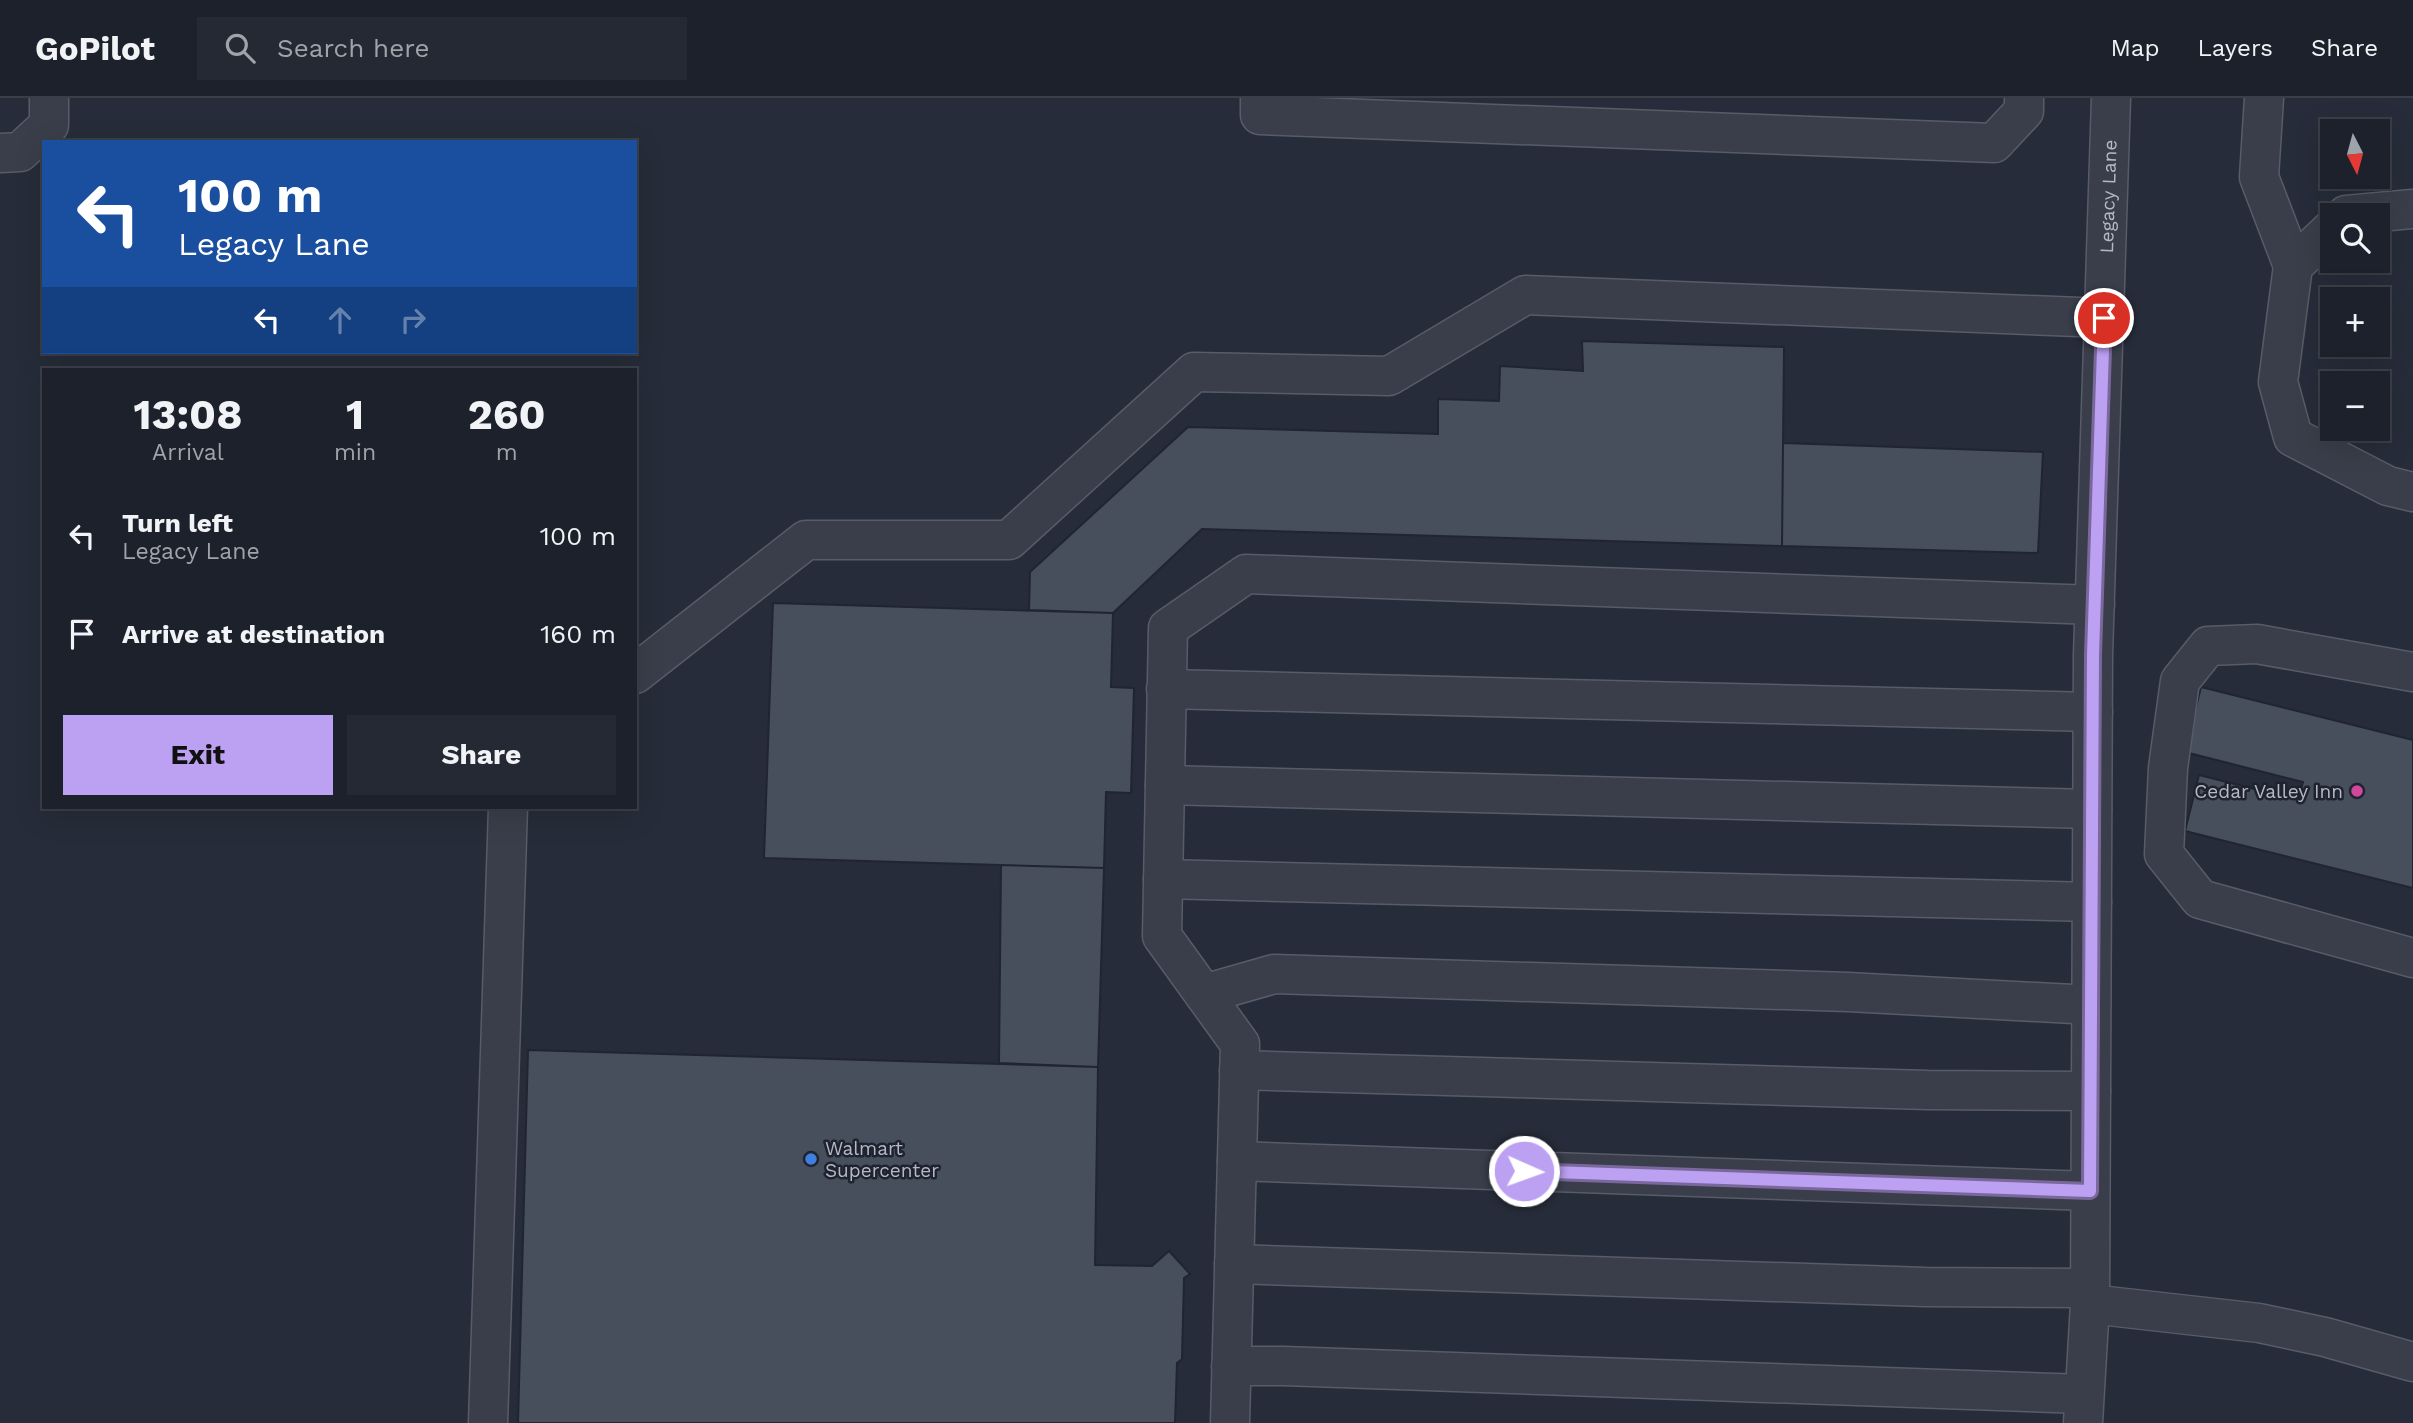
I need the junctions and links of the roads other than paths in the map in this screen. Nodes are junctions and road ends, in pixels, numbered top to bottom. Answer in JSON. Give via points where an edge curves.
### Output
{"nodes":[{"id":1,"x":49,"y":98,"type":"edge"},
{"id":2,"x":1260,"y":98,"type":"edge"},
{"id":3,"x":2024,"y":98,"type":"edge"},
{"id":4,"x":2111,"y":98,"type":"edge"},
{"id":5,"x":2264,"y":98,"type":"edge"},
{"id":6,"x":0,"y":153,"type":"edge"},
{"id":7,"x":2413,"y":209,"type":"edge"},
{"id":8,"x":2390,"y":211,"type":"edge"},
{"id":9,"x":2320,"y":240,"type":"edge"},
{"id":10,"x":2293,"y":266,"type":"junction"},
{"id":11,"x":2104,"y":318,"type":"junction"},
{"id":12,"x":2413,"y":492,"type":"edge"},
{"id":13,"x":2095,"y":605,"type":"junction"},
{"id":14,"x":637,"y":672,"type":"edge"},
{"id":15,"x":2413,"y":672,"type":"edge"},
{"id":16,"x":1166,"y":689,"type":"junction"},
{"id":17,"x":2093,"y":712,"type":"junction"},
{"id":18,"x":1165,"y":785,"type":"junction"},
{"id":19,"x":508,"y":809,"type":"edge"},
{"id":20,"x":2092,"y":809,"type":"junction"},
{"id":21,"x":1163,"y":879,"type":"junction"},
{"id":22,"x":2092,"y":902,"type":"junction"},
{"id":23,"x":2413,"y":958,"type":"edge"},
{"id":24,"x":1205,"y":994,"type":"junction"},
{"id":25,"x":2091,"y":1005,"type":"junction"},
{"id":26,"x":1239,"y":1070,"type":"junction"},
{"id":27,"x":2091,"y":1091,"type":"junction"},
{"id":28,"x":1237,"y":1161,"type":"junction"},
{"id":29,"x":2090,"y":1191,"type":"junction"},
{"id":30,"x":1234,"y":1264,"type":"junction"},
{"id":31,"x":2090,"y":1296,"type":"junction"},
{"id":32,"x":2413,"y":1362,"type":"edge"},
{"id":33,"x":1231,"y":1366,"type":"junction"},
{"id":34,"x":2083,"y":1409,"type":"edge"},
{"id":35,"x":488,"y":1423,"type":"edge"},
{"id":36,"x":1230,"y":1423,"type":"edge"}],
"edges":[{"from":1,"to":6,"type":"street","via":[[49,125],[20,152]]},
{"from":2,"to":3,"type":"street","via":[[1260,115],[1993,143],[2024,111]]},
{"from":4,"to":11,"type":"street","name":"Legacy Lane"},
{"from":5,"to":10,"type":"street","via":[[2259,177]]},
{"from":7,"to":8,"type":"street"},
{"from":9,"to":10,"type":"street"},
{"from":10,"to":12,"type":"street","via":[[2278,382],[2293,437],[2388,486]]},
{"from":11,"to":13,"type":"street","name":"Legacy Lane"},
{"from":11,"to":14,"type":"street","via":[[1525,295],[1390,376],[1195,372],[1009,540],[806,540]]},
{"from":13,"to":16,"type":"street","via":[[1246,574],[1168,628]]},
{"from":13,"to":17,"type":"street","name":"Legacy Lane"},
{"from":15,"to":23,"type":"street","via":[[2257,643],[2208,646],[2180,681],[2168,768],[2164,855],[2200,899]]},
{"from":16,"to":17,"type":"street"},
{"from":16,"to":18,"type":"street"},
{"from":17,"to":20,"type":"street","name":"Legacy Lane"},
{"from":18,"to":20,"type":"street"},
{"from":18,"to":21,"type":"street"},
{"from":19,"to":35,"type":"street"},
{"from":20,"to":22,"type":"street","name":"Legacy Lane"},
{"from":21,"to":22,"type":"street"},
{"from":21,"to":24,"type":"street","via":[[1162,936]]},
{"from":22,"to":25,"type":"street","name":"Legacy Lane"},
{"from":24,"to":25,"type":"street","via":[[1274,974]]},
{"from":24,"to":26,"type":"street","via":[[1240,1044]]},
{"from":25,"to":27,"type":"street","name":"Legacy Lane"},
{"from":26,"to":27,"type":"street"},
{"from":26,"to":28,"type":"street"},
{"from":27,"to":29,"type":"street","name":"Legacy Lane"},
{"from":28,"to":29,"type":"street"},
{"from":28,"to":30,"type":"street"},
{"from":29,"to":31,"type":"street","name":"Legacy Lane"},
{"from":30,"to":31,"type":"street"},
{"from":30,"to":33,"type":"street"},
{"from":31,"to":32,"type":"street","via":[[2325,1336]]},
{"from":31,"to":34,"type":"street","name":"Legacy Lane"},
{"from":33,"to":34,"type":"street"},
{"from":33,"to":36,"type":"street"}]}
